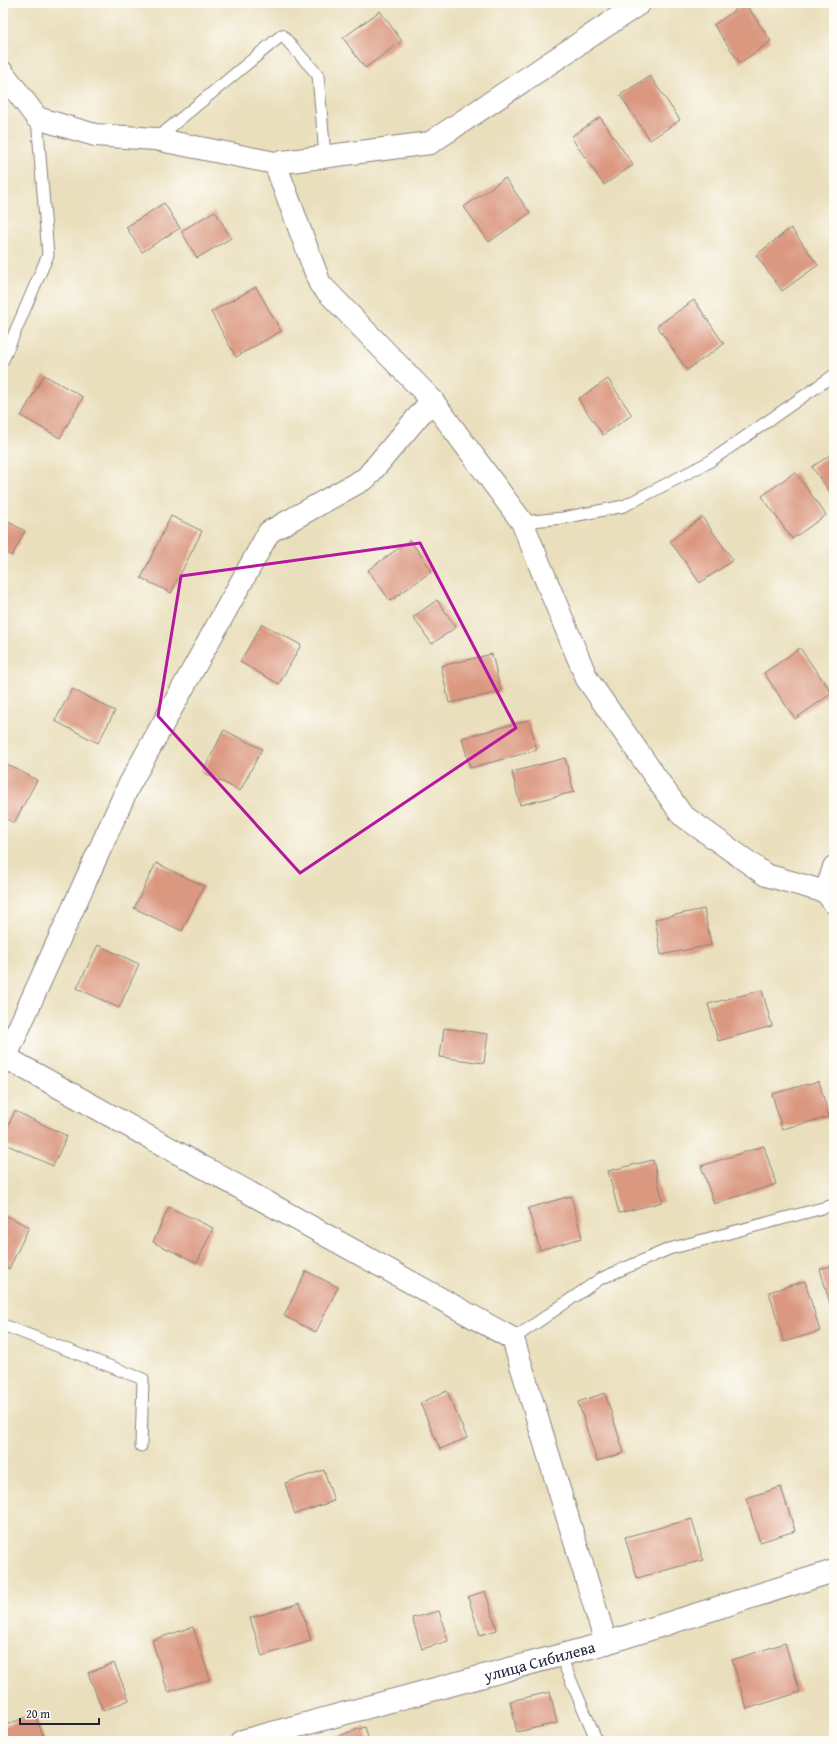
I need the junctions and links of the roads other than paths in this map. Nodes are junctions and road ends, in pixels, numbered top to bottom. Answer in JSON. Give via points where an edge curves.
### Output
{"nodes":[{"id":1,"x":640,"y":3,"type":"edge"},
{"id":2,"x":3,"y":73,"type":"edge"},
{"id":3,"x":37,"y":118,"type":"junction"},
{"id":4,"x":155,"y":139,"type":"junction"},
{"id":5,"x":326,"y":156,"type":"junction"},
{"id":6,"x":275,"y":163,"type":"junction"},
{"id":7,"x":3,"y":360,"type":"edge"},
{"id":8,"x":834,"y":375,"type":"edge"},
{"id":9,"x":432,"y":400,"type":"junction"},
{"id":10,"x":522,"y":522,"type":"junction"},
{"id":11,"x":834,"y":867,"type":"edge"},
{"id":12,"x":830,"y":898,"type":"edge"},
{"id":13,"x":4,"y":1058,"type":"edge"},
{"id":14,"x":834,"y":1205,"type":"edge"},
{"id":15,"x":3,"y":1324,"type":"edge"},
{"id":16,"x":513,"y":1340,"type":"junction"},
{"id":17,"x":141,"y":1446,"type":"dead end"},
{"id":18,"x":834,"y":1571,"type":"edge"},
{"id":19,"x":606,"y":1643,"type":"junction"},
{"id":20,"x":560,"y":1655,"type":"junction"},
{"id":21,"x":242,"y":1741,"type":"edge"},
{"id":22,"x":597,"y":1741,"type":"edge"}],
"edges":[{"from":1,"to":5,"type":"street","via":[[430,142]]},
{"from":2,"to":3,"type":"street"},
{"from":3,"to":4,"type":"street","via":[[95,135]]},
{"from":3,"to":7,"type":"lane","via":[[48,255]]},
{"from":4,"to":5,"type":"lane","via":[[282,35],[318,75]]},
{"from":4,"to":6,"type":"street"},
{"from":5,"to":6,"type":"street"},
{"from":6,"to":9,"type":"street","via":[[320,284]]},
{"from":8,"to":10,"type":"lane","via":[[709,462],[624,506],[563,518]]},
{"from":9,"to":10,"type":"street"},
{"from":9,"to":13,"type":"street","via":[[366,478],[268,532],[128,787]]},
{"from":10,"to":12,"type":"street","via":[[587,679],[682,815],[766,875]]},
{"from":11,"to":12,"type":"street"},
{"from":13,"to":16,"type":"street"},
{"from":14,"to":16,"type":"lane","via":[[669,1249],[600,1279]]},
{"from":15,"to":17,"type":"lane","via":[[143,1379]]},
{"from":16,"to":19,"type":"street"},
{"from":18,"to":19,"type":"street","name":"улица Сибилева"},
{"from":19,"to":20,"type":"street","name":"улица Сибилева"},
{"from":20,"to":21,"type":"street","name":"улица Сибилева"},
{"from":20,"to":22,"type":"lane"}]}
